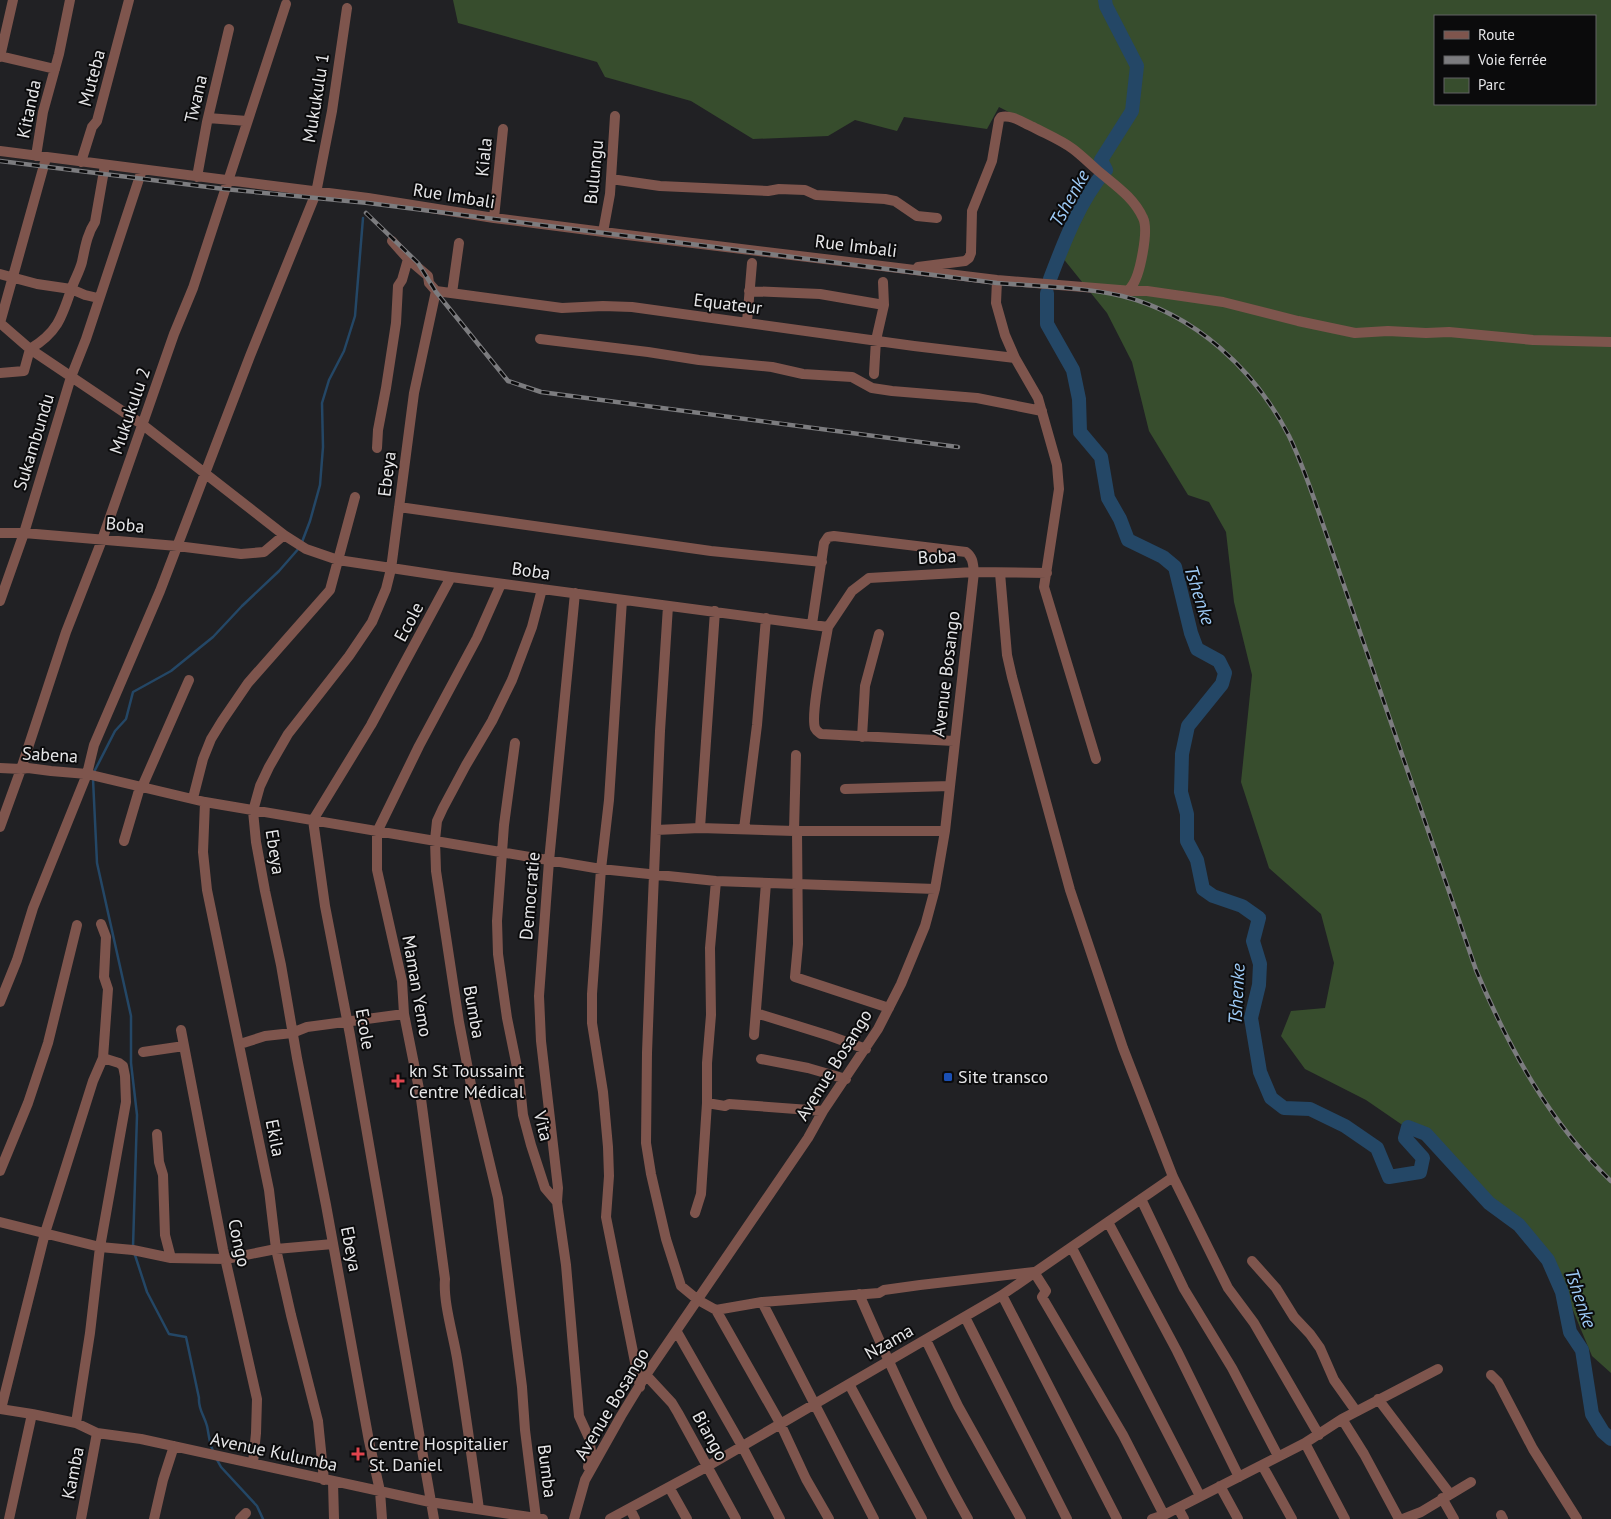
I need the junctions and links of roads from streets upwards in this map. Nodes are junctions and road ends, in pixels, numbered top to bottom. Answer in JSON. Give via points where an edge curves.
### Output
{"nodes":[{"id":1,"x":13,"y":0,"type":"edge"},
{"id":2,"x":70,"y":0,"type":"edge"},
{"id":3,"x":130,"y":0,"type":"edge"},
{"id":4,"x":286,"y":4,"type":"dead end"},
{"id":5,"x":347,"y":8,"type":"dead end"},
{"id":6,"x":229,"y":29,"type":"dead end"},
{"id":7,"x":0,"y":56,"type":"edge"},
{"id":8,"x":54,"y":69,"type":"junction"},
{"id":9,"x":615,"y":116,"type":"dead end"},
{"id":10,"x":208,"y":118,"type":"junction"},
{"id":11,"x":246,"y":121,"type":"junction"},
{"id":12,"x":503,"y":129,"type":"dead end"},
{"id":13,"x":0,"y":151,"type":"edge"},
{"id":14,"x":41,"y":157,"type":"junction"},
{"id":15,"x":81,"y":162,"type":"junction"},
{"id":16,"x":105,"y":166,"type":"junction"},
{"id":17,"x":142,"y":170,"type":"junction"},
{"id":18,"x":197,"y":177,"type":"junction"},
{"id":19,"x":611,"y":179,"type":"junction"},
{"id":20,"x":229,"y":180,"type":"junction"},
{"id":21,"x":316,"y":193,"type":"junction"},
{"id":22,"x":494,"y":218,"type":"junction"},
{"id":23,"x":937,"y":218,"type":"dead end"},
{"id":24,"x":602,"y":232,"type":"junction"},
{"id":25,"x":392,"y":241,"type":"dead end"},
{"id":26,"x":459,"y":243,"type":"dead end"},
{"id":27,"x":408,"y":259,"type":"junction"},
{"id":28,"x":752,"y":263,"type":"dead end"},
{"id":29,"x":904,"y":269,"type":"junction"},
{"id":30,"x":0,"y":274,"type":"edge"},
{"id":31,"x":14,"y":277,"type":"junction"},
{"id":32,"x":997,"y":280,"type":"junction"},
{"id":33,"x":883,"y":282,"type":"dead end"},
{"id":34,"x":71,"y":289,"type":"junction"},
{"id":35,"x":436,"y":291,"type":"junction"},
{"id":36,"x":750,"y":291,"type":"junction"},
{"id":37,"x":1132,"y":291,"type":"junction"},
{"id":38,"x":452,"y":292,"type":"junction"},
{"id":39,"x":98,"y":298,"type":"junction"},
{"id":40,"x":884,"y":305,"type":"junction"},
{"id":41,"x":747,"y":322,"type":"junction"},
{"id":42,"x":0,"y":323,"type":"edge"},
{"id":43,"x":540,"y":339,"type":"dead end"},
{"id":44,"x":876,"y":340,"type":"junction"},
{"id":45,"x":1611,"y":342,"type":"edge"},
{"id":46,"x":30,"y":349,"type":"junction"},
{"id":47,"x":1015,"y":358,"type":"junction"},
{"id":48,"x":0,"y":373,"type":"edge"},
{"id":49,"x":874,"y":374,"type":"dead end"},
{"id":50,"x":71,"y":377,"type":"junction"},
{"id":51,"x":1042,"y":411,"type":"junction"},
{"id":52,"x":143,"y":425,"type":"junction"},
{"id":53,"x":377,"y":448,"type":"dead end"},
{"id":54,"x":204,"y":473,"type":"junction"},
{"id":55,"x":355,"y":497,"type":"dead end"},
{"id":56,"x":400,"y":507,"type":"junction"},
{"id":57,"x":0,"y":533,"type":"edge"},
{"id":58,"x":24,"y":533,"type":"junction"},
{"id":59,"x":284,"y":535,"type":"junction"},
{"id":60,"x":102,"y":540,"type":"junction"},
{"id":61,"x":177,"y":546,"type":"junction"},
{"id":62,"x":338,"y":560,"type":"junction"},
{"id":63,"x":822,"y":562,"type":"junction"},
{"id":64,"x":391,"y":569,"type":"junction"},
{"id":65,"x":974,"y":572,"type":"junction"},
{"id":66,"x":1000,"y":572,"type":"junction"},
{"id":67,"x":1047,"y":573,"type":"junction"},
{"id":68,"x":451,"y":577,"type":"junction"},
{"id":69,"x":501,"y":584,"type":"junction"},
{"id":70,"x":542,"y":589,"type":"junction"},
{"id":71,"x":575,"y":593,"type":"junction"},
{"id":72,"x":622,"y":600,"type":"junction"},
{"id":73,"x":0,"y":601,"type":"edge"},
{"id":74,"x":668,"y":606,"type":"junction"},
{"id":75,"x":714,"y":612,"type":"junction"},
{"id":76,"x":766,"y":618,"type":"junction"},
{"id":77,"x":812,"y":624,"type":"junction"},
{"id":78,"x":828,"y":627,"type":"junction"},
{"id":79,"x":879,"y":634,"type":"dead end"},
{"id":80,"x":189,"y":680,"type":"dead end"},
{"id":81,"x":862,"y":737,"type":"junction"},
{"id":82,"x":954,"y":741,"type":"junction"},
{"id":83,"x":515,"y":743,"type":"dead end"},
{"id":84,"x":796,"y":754,"type":"dead end"},
{"id":85,"x":1096,"y":760,"type":"dead end"},
{"id":86,"x":0,"y":768,"type":"edge"},
{"id":87,"x":21,"y":770,"type":"junction"},
{"id":88,"x":92,"y":774,"type":"junction"},
{"id":89,"x":950,"y":786,"type":"junction"},
{"id":90,"x":141,"y":787,"type":"junction"},
{"id":91,"x":846,"y":789,"type":"dead end"},
{"id":92,"x":193,"y":798,"type":"junction"},
{"id":93,"x":205,"y":802,"type":"junction"},
{"id":94,"x":252,"y":811,"type":"junction"},
{"id":95,"x":313,"y":820,"type":"junction"},
{"id":96,"x":0,"y":826,"type":"edge"},
{"id":97,"x":700,"y":828,"type":"junction"},
{"id":98,"x":744,"y":829,"type":"junction"},
{"id":99,"x":656,"y":830,"type":"junction"},
{"id":100,"x":796,"y":831,"type":"junction"},
{"id":101,"x":945,"y":831,"type":"junction"},
{"id":102,"x":377,"y":832,"type":"junction"},
{"id":103,"x":435,"y":840,"type":"junction"},
{"id":104,"x":124,"y":841,"type":"dead end"},
{"id":105,"x":502,"y":852,"type":"junction"},
{"id":106,"x":549,"y":861,"type":"junction"},
{"id":107,"x":602,"y":869,"type":"junction"},
{"id":108,"x":654,"y":875,"type":"junction"},
{"id":109,"x":716,"y":881,"type":"junction"},
{"id":110,"x":766,"y":883,"type":"junction"},
{"id":111,"x":798,"y":885,"type":"junction"},
{"id":112,"x":935,"y":889,"type":"junction"},
{"id":113,"x":101,"y":924,"type":"dead end"},
{"id":114,"x":77,"y":925,"type":"dead end"},
{"id":115,"x":0,"y":1002,"type":"edge"},
{"id":116,"x":889,"y":1008,"type":"junction"},
{"id":117,"x":756,"y":1013,"type":"junction"},
{"id":118,"x":404,"y":1014,"type":"junction"},
{"id":119,"x":348,"y":1021,"type":"junction"},
{"id":120,"x":181,"y":1030,"type":"dead end"},
{"id":121,"x":292,"y":1033,"type":"junction"},
{"id":122,"x":754,"y":1035,"type":"dead end"},
{"id":123,"x":240,"y":1044,"type":"junction"},
{"id":124,"x":184,"y":1046,"type":"junction"},
{"id":125,"x":866,"y":1049,"type":"junction"},
{"id":126,"x":143,"y":1052,"type":"dead end"},
{"id":127,"x":103,"y":1058,"type":"junction"},
{"id":128,"x":762,"y":1059,"type":"dead end"},
{"id":129,"x":846,"y":1079,"type":"junction"},
{"id":130,"x":707,"y":1103,"type":"junction"},
{"id":131,"x":823,"y":1111,"type":"junction"},
{"id":132,"x":157,"y":1134,"type":"dead end"},
{"id":133,"x":0,"y":1171,"type":"edge"},
{"id":134,"x":1174,"y":1177,"type":"junction"},
{"id":135,"x":1141,"y":1199,"type":"junction"},
{"id":136,"x":557,"y":1202,"type":"junction"},
{"id":137,"x":695,"y":1213,"type":"dead end"},
{"id":138,"x":0,"y":1222,"type":"edge"},
{"id":139,"x":1108,"y":1222,"type":"junction"},
{"id":140,"x":45,"y":1233,"type":"junction"},
{"id":141,"x":333,"y":1244,"type":"junction"},
{"id":142,"x":100,"y":1247,"type":"junction"},
{"id":143,"x":1072,"y":1248,"type":"junction"},
{"id":144,"x":276,"y":1249,"type":"junction"},
{"id":145,"x":171,"y":1258,"type":"junction"},
{"id":146,"x":226,"y":1259,"type":"junction"},
{"id":147,"x":1252,"y":1261,"type":"dead end"},
{"id":148,"x":1034,"y":1272,"type":"junction"},
{"id":149,"x":859,"y":1294,"type":"junction"},
{"id":150,"x":1002,"y":1295,"type":"junction"},
{"id":151,"x":698,"y":1300,"type":"junction"},
{"id":152,"x":762,"y":1302,"type":"junction"},
{"id":153,"x":716,"y":1310,"type":"junction"},
{"id":154,"x":965,"y":1317,"type":"junction"},
{"id":155,"x":677,"y":1332,"type":"junction"},
{"id":156,"x":926,"y":1340,"type":"junction"},
{"id":157,"x":888,"y":1361,"type":"junction"},
{"id":158,"x":1438,"y":1369,"type":"dead end"},
{"id":159,"x":646,"y":1375,"type":"junction"},
{"id":160,"x":1491,"y":1375,"type":"dead end"},
{"id":161,"x":849,"y":1384,"type":"junction"},
{"id":162,"x":640,"y":1387,"type":"junction"},
{"id":163,"x":1378,"y":1399,"type":"junction"},
{"id":164,"x":815,"y":1404,"type":"junction"},
{"id":165,"x":0,"y":1409,"type":"edge"},
{"id":166,"x":1356,"y":1411,"type":"junction"},
{"id":167,"x":32,"y":1414,"type":"junction"},
{"id":168,"x":1342,"y":1419,"type":"junction"},
{"id":169,"x":76,"y":1423,"type":"junction"},
{"id":170,"x":780,"y":1423,"type":"junction"},
{"id":171,"x":97,"y":1433,"type":"junction"},
{"id":172,"x":1319,"y":1435,"type":"junction"},
{"id":173,"x":1305,"y":1443,"type":"junction"},
{"id":174,"x":174,"y":1446,"type":"junction"},
{"id":175,"x":742,"y":1446,"type":"junction"},
{"id":176,"x":1278,"y":1456,"type":"junction"},
{"id":177,"x":253,"y":1463,"type":"junction"},
{"id":178,"x":1262,"y":1465,"type":"junction"},
{"id":179,"x":708,"y":1466,"type":"junction"},
{"id":180,"x":1238,"y":1477,"type":"junction"},
{"id":181,"x":585,"y":1480,"type":"junction"},
{"id":182,"x":328,"y":1481,"type":"junction"},
{"id":183,"x":1471,"y":1482,"type":"dead end"},
{"id":184,"x":1220,"y":1486,"type":"junction"},
{"id":185,"x":669,"y":1487,"type":"junction"},
{"id":186,"x":380,"y":1491,"type":"junction"},
{"id":187,"x":1200,"y":1496,"type":"junction"},
{"id":188,"x":1446,"y":1496,"type":"junction"},
{"id":189,"x":430,"y":1502,"type":"junction"},
{"id":190,"x":1178,"y":1508,"type":"junction"},
{"id":191,"x":479,"y":1509,"type":"junction"},
{"id":192,"x":630,"y":1509,"type":"junction"},
{"id":193,"x":493,"y":1515,"type":"edge"},
{"id":194,"x":1164,"y":1515,"type":"junction"},
{"id":195,"x":9,"y":1519,"type":"edge"},
{"id":196,"x":81,"y":1519,"type":"edge"},
{"id":197,"x":154,"y":1519,"type":"edge"},
{"id":198,"x":334,"y":1519,"type":"edge"},
{"id":199,"x":382,"y":1519,"type":"edge"},
{"id":200,"x":434,"y":1519,"type":"edge"},
{"id":201,"x":540,"y":1519,"type":"edge"},
{"id":202,"x":574,"y":1519,"type":"edge"},
{"id":203,"x":610,"y":1519,"type":"edge"},
{"id":204,"x":635,"y":1519,"type":"edge"},
{"id":205,"x":687,"y":1519,"type":"edge"},
{"id":206,"x":736,"y":1519,"type":"edge"},
{"id":207,"x":780,"y":1519,"type":"edge"},
{"id":208,"x":829,"y":1519,"type":"edge"},
{"id":209,"x":874,"y":1519,"type":"edge"},
{"id":210,"x":922,"y":1519,"type":"edge"},
{"id":211,"x":968,"y":1519,"type":"edge"},
{"id":212,"x":1021,"y":1519,"type":"edge"},
{"id":213,"x":1067,"y":1519,"type":"edge"},
{"id":214,"x":1117,"y":1519,"type":"edge"},
{"id":215,"x":1152,"y":1519,"type":"edge"},
{"id":216,"x":1184,"y":1519,"type":"edge"},
{"id":217,"x":1238,"y":1519,"type":"edge"},
{"id":218,"x":1292,"y":1519,"type":"edge"},
{"id":219,"x":1345,"y":1519,"type":"edge"},
{"id":220,"x":1401,"y":1519,"type":"edge"},
{"id":221,"x":1454,"y":1519,"type":"edge"},
{"id":222,"x":1578,"y":1519,"type":"edge"}],
"edges":[{"from":1,"to":7,"type":"street"},
{"from":2,"to":8,"type":"street","name":"Kitanda"},
{"from":3,"to":15,"type":"street","name":"Muteba","via":[[98,121],[92,127]]},
{"from":4,"to":11,"type":"street","name":"Mukukulu 2"},
{"from":5,"to":21,"type":"street","name":"Mukukulu 1"},
{"from":6,"to":10,"type":"street","name":"Twana"},
{"from":7,"to":8,"type":"street"},
{"from":8,"to":14,"type":"street","name":"Kitanda","via":[[43,112]]},
{"from":9,"to":19,"type":"street","name":"Bulungu"},
{"from":10,"to":11,"type":"street"},
{"from":10,"to":18,"type":"street","name":"Twana"},
{"from":11,"to":20,"type":"street","name":"Mukukulu 2"},
{"from":12,"to":22,"type":"street","name":"Kiala"},
{"from":13,"to":14,"type":"street","name":"Rue Imbali"},
{"from":14,"to":15,"type":"street","name":"Rue Imbali"},
{"from":14,"to":31,"type":"street","name":"Kitanda"},
{"from":15,"to":16,"type":"street","name":"Rue Imbali"},
{"from":16,"to":17,"type":"street","name":"Rue Imbali"},
{"from":16,"to":34,"type":"street","via":[[95,222]]},
{"from":17,"to":18,"type":"street","name":"Rue Imbali"},
{"from":17,"to":39,"type":"street","name":"Sukambundu"},
{"from":18,"to":20,"type":"street","name":"Rue Imbali"},
{"from":19,"to":23,"type":"street","via":[[660,186],[805,190],[816,195],[877,198],[895,201],[917,216]]},
{"from":19,"to":24,"type":"street","name":"Bulungu"},
{"from":20,"to":21,"type":"street","name":"Rue Imbali"},
{"from":20,"to":52,"type":"street","name":"Mukukulu 2"},
{"from":21,"to":22,"type":"street","name":"Rue Imbali"},
{"from":21,"to":54,"type":"street","name":"Mukukulu 1"},
{"from":22,"to":24,"type":"street","name":"Rue Imbali"},
{"from":24,"to":29,"type":"street","name":"Rue Imbali"},
{"from":25,"to":27,"type":"street"},
{"from":26,"to":38,"type":"street"},
{"from":27,"to":35,"type":"street","via":[[428,276]]},
{"from":27,"to":53,"type":"street","via":[[398,286],[396,323]]},
{"from":28,"to":36,"type":"street"},
{"from":29,"to":32,"type":"street"},
{"from":29,"to":37,"type":"street","via":[[969,258],[972,210],[992,161],[999,120],[1010,116],[1072,148],[1135,204],[1146,227]]},
{"from":30,"to":31,"type":"street"},
{"from":31,"to":34,"type":"street"},
{"from":31,"to":42,"type":"street","name":"Kitanda"},
{"from":32,"to":37,"type":"street"},
{"from":32,"to":47,"type":"street","via":[[996,303]]},
{"from":33,"to":40,"type":"street"},
{"from":34,"to":39,"type":"street"},
{"from":34,"to":46,"type":"street","via":[[58,322],[45,340]]},
{"from":35,"to":38,"type":"street","name":"Equateur"},
{"from":35,"to":56,"type":"street","name":"Ebeya","via":[[414,393]]},
{"from":36,"to":40,"type":"street","via":[[805,293]]},
{"from":36,"to":41,"type":"street"},
{"from":37,"to":45,"type":"street","via":[[1223,302],[1355,333],[1449,332],[1533,340]]},
{"from":38,"to":41,"type":"street","name":"Equateur","via":[[562,308],[632,307]]},
{"from":39,"to":50,"type":"street","name":"Sukambundu"},
{"from":40,"to":44,"type":"street"},
{"from":41,"to":44,"type":"street","name":"Equateur"},
{"from":42,"to":46,"type":"street"},
{"from":43,"to":51,"type":"street","via":[[772,367],[804,374],[852,377],[872,388],[977,398]]},
{"from":44,"to":47,"type":"street","name":"Equateur"},
{"from":44,"to":49,"type":"street"},
{"from":46,"to":48,"type":"street","via":[[24,371]]},
{"from":46,"to":50,"type":"street"},
{"from":47,"to":51,"type":"street"},
{"from":50,"to":52,"type":"street"},
{"from":50,"to":58,"type":"street","name":"Sukambundu"},
{"from":51,"to":67,"type":"street","via":[[1057,465],[1059,489]]},
{"from":52,"to":54,"type":"street"},
{"from":52,"to":60,"type":"street","name":"Mukukulu 2"},
{"from":54,"to":59,"type":"street"},
{"from":54,"to":61,"type":"street","name":"Mukukulu 1"},
{"from":55,"to":62,"type":"street"},
{"from":56,"to":63,"type":"street","via":[[711,551]]},
{"from":56,"to":64,"type":"street","name":"Ebeya"},
{"from":57,"to":58,"type":"street","name":"Boba"},
{"from":58,"to":60,"type":"street","name":"Boba"},
{"from":58,"to":73,"type":"street","name":"Sukambundu"},
{"from":59,"to":61,"type":"street","name":"Boba","via":[[264,552],[225,553]]},
{"from":59,"to":62,"type":"street","name":"Boba","via":[[306,549]]},
{"from":60,"to":61,"type":"street","name":"Boba"},
{"from":60,"to":87,"type":"street","name":"Mukukulu 2","via":[[66,632]]},
{"from":61,"to":88,"type":"street","name":"Mukukulu 1","via":[[94,745]]},
{"from":62,"to":64,"type":"street","name":"Boba"},
{"from":62,"to":92,"type":"street","via":[[330,590],[248,683],[222,720],[203,759]]},
{"from":63,"to":65,"type":"street","via":[[824,543],[828,537],[834,536],[966,552],[973,560]]},
{"from":63,"to":77,"type":"street"},
{"from":64,"to":68,"type":"street","name":"Boba"},
{"from":64,"to":94,"type":"street","name":"Ebeya","via":[[372,622],[288,734],[260,786]]},
{"from":65,"to":66,"type":"street","name":"Boba"},
{"from":65,"to":78,"type":"street","name":"Boba","via":[[869,578],[852,591]]},
{"from":65,"to":82,"type":"street","name":"Avenue Bosango"},
{"from":66,"to":67,"type":"street","name":"Boba"},
{"from":66,"to":134,"type":"street","via":[[1007,655],[1070,890],[1123,1048]]},
{"from":67,"to":85,"type":"street","via":[[1044,587]]},
{"from":68,"to":69,"type":"street","name":"Boba"},
{"from":68,"to":95,"type":"street","name":"Ecole","via":[[375,717]]},
{"from":69,"to":70,"type":"street","name":"Boba"},
{"from":69,"to":102,"type":"street","name":"Maman Yemo","via":[[477,638]]},
{"from":70,"to":71,"type":"street","name":"Boba"},
{"from":70,"to":103,"type":"street","name":"Bumba","via":[[532,628],[512,680],[437,820]]},
{"from":71,"to":72,"type":"street","name":"Boba"},
{"from":71,"to":106,"type":"street","name":"Democratie"},
{"from":72,"to":74,"type":"street","name":"Boba"},
{"from":72,"to":107,"type":"street"},
{"from":74,"to":75,"type":"street","name":"Boba"},
{"from":74,"to":99,"type":"street"},
{"from":75,"to":76,"type":"street","name":"Boba"},
{"from":75,"to":97,"type":"street"},
{"from":76,"to":77,"type":"street","name":"Boba"},
{"from":76,"to":98,"type":"street","via":[[758,724]]},
{"from":77,"to":78,"type":"street","name":"Boba"},
{"from":78,"to":81,"type":"street","via":[[816,699],[816,731]]},
{"from":79,"to":81,"type":"street","via":[[865,686]]},
{"from":80,"to":90,"type":"street"},
{"from":81,"to":82,"type":"street"},
{"from":82,"to":89,"type":"street","name":"Avenue Bosango"},
{"from":83,"to":105,"type":"street","name":"Vita","via":[[506,797]]},
{"from":84,"to":100,"type":"street"},
{"from":86,"to":87,"type":"street","name":"Sabena"},
{"from":87,"to":88,"type":"street","name":"Sabena"},
{"from":87,"to":96,"type":"street","name":"Mukukulu 2"},
{"from":88,"to":90,"type":"street","name":"Sabena"},
{"from":88,"to":115,"type":"street","name":"Mukukulu 1","via":[[33,908]]},
{"from":89,"to":91,"type":"street"},
{"from":89,"to":101,"type":"street","name":"Avenue Bosango"},
{"from":90,"to":92,"type":"street","name":"Sabena"},
{"from":90,"to":104,"type":"street"},
{"from":92,"to":93,"type":"street","name":"Sabena"},
{"from":93,"to":94,"type":"street","name":"Sabena"},
{"from":93,"to":123,"type":"street","name":"Ekila","via":[[203,852],[207,890]]},
{"from":94,"to":95,"type":"street","name":"Sabena"},
{"from":94,"to":121,"type":"street","name":"Ebeya"},
{"from":95,"to":102,"type":"street","name":"Sabena"},
{"from":95,"to":119,"type":"street","name":"Ecole","via":[[325,906]]},
{"from":97,"to":98,"type":"street"},
{"from":97,"to":99,"type":"street"},
{"from":98,"to":100,"type":"street"},
{"from":99,"to":108,"type":"street"},
{"from":100,"to":101,"type":"street"},
{"from":100,"to":111,"type":"street"},
{"from":101,"to":112,"type":"street","name":"Avenue Bosango"},
{"from":102,"to":103,"type":"street","name":"Sabena"},
{"from":102,"to":118,"type":"street","name":"Maman Yemo","via":[[377,870],[402,981]]},
{"from":103,"to":105,"type":"street","name":"Sabena"},
{"from":103,"to":201,"type":"street","name":"Bumba","via":[[436,871],[459,1022],[498,1198],[527,1448]]},
{"from":105,"to":106,"type":"street","name":"Sabena"},
{"from":105,"to":136,"type":"street","name":"Vita","via":[[497,939],[507,1018],[530,1146],[545,1188]]},
{"from":106,"to":107,"type":"street","name":"Sabena"},
{"from":106,"to":136,"type":"street","name":"Democratie","via":[[539,996]]},
{"from":107,"to":108,"type":"street","name":"Sabena"},
{"from":107,"to":162,"type":"street","via":[[592,1023],[608,1147],[606,1217]]},
{"from":108,"to":109,"type":"street","name":"Sabena"},
{"from":108,"to":151,"type":"street","via":[[647,1053],[648,1159],[680,1286]]},
{"from":109,"to":110,"type":"street","name":"Sabena"},
{"from":109,"to":130,"type":"street","via":[[710,948]]},
{"from":110,"to":111,"type":"street","name":"Sabena"},
{"from":110,"to":117,"type":"street"},
{"from":111,"to":112,"type":"street","name":"Sabena"},
{"from":111,"to":116,"type":"street","via":[[795,977]]},
{"from":112,"to":116,"type":"street","name":"Avenue Bosango","via":[[925,926]]},
{"from":113,"to":127,"type":"street","via":[[106,937],[104,977],[108,989]]},
{"from":114,"to":133,"type":"street","via":[[48,1043]]},
{"from":116,"to":125,"type":"street","name":"Avenue Bosango"},
{"from":117,"to":122,"type":"street"},
{"from":117,"to":125,"type":"street"},
{"from":118,"to":119,"type":"street"},
{"from":118,"to":191,"type":"street","name":"Maman Yemo","via":[[421,1099],[445,1279],[444,1293],[469,1430]]},
{"from":119,"to":121,"type":"street","via":[[307,1027]]},
{"from":119,"to":189,"type":"street","name":"Ecole"},
{"from":120,"to":124,"type":"street","name":"Congo"},
{"from":121,"to":123,"type":"street","via":[[265,1036]]},
{"from":121,"to":141,"type":"street","name":"Ebeya"},
{"from":123,"to":144,"type":"street","name":"Ekila","via":[[269,1190]]},
{"from":124,"to":126,"type":"street"},
{"from":124,"to":146,"type":"street","name":"Congo"},
{"from":125,"to":129,"type":"street","name":"Avenue Bosango"},
{"from":127,"to":140,"type":"street"},
{"from":127,"to":142,"type":"street","via":[[123,1066],[126,1102]]},
{"from":128,"to":129,"type":"street"},
{"from":129,"to":131,"type":"street","name":"Avenue Bosango"},
{"from":130,"to":131,"type":"street"},
{"from":130,"to":137,"type":"street","via":[[701,1194]]},
{"from":131,"to":151,"type":"street","name":"Avenue Bosango"},
{"from":132,"to":145,"type":"street","via":[[163,1175],[165,1235]]},
{"from":134,"to":135,"type":"street","name":"Nzama"},
{"from":134,"to":172,"type":"street","via":[[1228,1288],[1254,1323]]},
{"from":135,"to":139,"type":"street","name":"Nzama"},
{"from":135,"to":176,"type":"street","via":[[1184,1289],[1232,1368]]},
{"from":136,"to":181,"type":"street","name":"Vita","via":[[566,1265],[579,1416],[591,1451]]},
{"from":138,"to":140,"type":"street"},
{"from":139,"to":143,"type":"street","name":"Nzama"},
{"from":139,"to":180,"type":"street","via":[[1177,1351]]},
{"from":140,"to":142,"type":"street"},
{"from":140,"to":165,"type":"street"},
{"from":141,"to":144,"type":"street"},
{"from":141,"to":186,"type":"street","name":"Ebeya"},
{"from":142,"to":145,"type":"street"},
{"from":142,"to":169,"type":"street"},
{"from":143,"to":148,"type":"street","name":"Nzama"},
{"from":143,"to":187,"type":"street"},
{"from":144,"to":146,"type":"street"},
{"from":144,"to":182,"type":"street","name":"Ekila","via":[[318,1421]]},
{"from":145,"to":146,"type":"street"},
{"from":146,"to":177,"type":"street","name":"Congo","via":[[257,1399]]},
{"from":147,"to":166,"type":"street","via":[[1320,1348],[1334,1380]]},
{"from":148,"to":149,"type":"street"},
{"from":148,"to":150,"type":"street","name":"Nzama"},
{"from":148,"to":194,"type":"street","via":[[1046,1291],[1042,1297],[1123,1435]]},
{"from":149,"to":152,"type":"street"},
{"from":149,"to":157,"type":"street"},
{"from":150,"to":154,"type":"street","name":"Nzama"},
{"from":150,"to":214,"type":"street"},
{"from":151,"to":153,"type":"street"},
{"from":151,"to":155,"type":"street","name":"Avenue Bosango"},
{"from":152,"to":153,"type":"street"},
{"from":152,"to":164,"type":"street"},
{"from":153,"to":170,"type":"street"},
{"from":154,"to":156,"type":"street","name":"Nzama"},
{"from":154,"to":213,"type":"street"},
{"from":155,"to":159,"type":"street","name":"Avenue Bosango"},
{"from":155,"to":175,"type":"street"},
{"from":156,"to":157,"type":"street","name":"Nzama"},
{"from":156,"to":212,"type":"street","via":[[958,1406]]},
{"from":157,"to":161,"type":"street","name":"Nzama"},
{"from":157,"to":211,"type":"street"},
{"from":158,"to":163,"type":"street"},
{"from":159,"to":162,"type":"street","name":"Avenue Bosango"},
{"from":159,"to":179,"type":"street","name":"Biango","via":[[672,1403]]},
{"from":160,"to":222,"type":"street","via":[[1498,1382],[1533,1450]]},
{"from":161,"to":164,"type":"street","name":"Nzama"},
{"from":161,"to":210,"type":"street"},
{"from":162,"to":181,"type":"street","name":"Avenue Bosango"},
{"from":163,"to":166,"type":"street"},
{"from":163,"to":188,"type":"street"},
{"from":164,"to":170,"type":"street","name":"Nzama"},
{"from":164,"to":209,"type":"street"},
{"from":165,"to":167,"type":"street","name":"Avenue Kulumba"},
{"from":166,"to":168,"type":"street"},
{"from":167,"to":169,"type":"street","name":"Avenue Kulumba"},
{"from":167,"to":195,"type":"street"},
{"from":168,"to":172,"type":"street"},
{"from":168,"to":220,"type":"street"},
{"from":169,"to":171,"type":"street","name":"Avenue Kulumba"},
{"from":170,"to":175,"type":"street","name":"Nzama"},
{"from":170,"to":208,"type":"street"},
{"from":171,"to":174,"type":"street","name":"Avenue Kulumba"},
{"from":171,"to":196,"type":"street","name":"Kamba"},
{"from":172,"to":173,"type":"street"},
{"from":173,"to":176,"type":"street"},
{"from":173,"to":219,"type":"street"},
{"from":174,"to":177,"type":"street","name":"Avenue Kulumba"},
{"from":174,"to":197,"type":"street"},
{"from":175,"to":179,"type":"street","name":"Nzama"},
{"from":175,"to":207,"type":"street"},
{"from":176,"to":178,"type":"street"},
{"from":177,"to":182,"type":"street","name":"Avenue Kulumba"},
{"from":178,"to":180,"type":"street"},
{"from":178,"to":218,"type":"street"},
{"from":179,"to":185,"type":"street","name":"Nzama"},
{"from":179,"to":206,"type":"street","name":"Biango"},
{"from":180,"to":184,"type":"street"},
{"from":181,"to":202,"type":"street","name":"Avenue Bosango"},
{"from":182,"to":186,"type":"street","name":"Avenue Kulumba"},
{"from":182,"to":198,"type":"street","name":"Ekila"},
{"from":183,"to":188,"type":"street"},
{"from":184,"to":187,"type":"street"},
{"from":184,"to":217,"type":"street"},
{"from":185,"to":192,"type":"street","name":"Nzama"},
{"from":185,"to":205,"type":"street"},
{"from":186,"to":189,"type":"street","name":"Avenue Kulumba"},
{"from":186,"to":199,"type":"street","name":"Ebeya"},
{"from":187,"to":190,"type":"street"},
{"from":188,"to":220,"type":"street","via":[[1421,1512]]},
{"from":188,"to":221,"type":"street"},
{"from":189,"to":191,"type":"street","name":"Avenue Kulumba"},
{"from":189,"to":200,"type":"street","name":"Ecole"},
{"from":190,"to":194,"type":"street"},
{"from":190,"to":216,"type":"street"},
{"from":191,"to":193,"type":"street","name":"Avenue Kulumba"},
{"from":192,"to":203,"type":"street","name":"Nzama"},
{"from":192,"to":204,"type":"street"},
{"from":193,"to":201,"type":"street","name":"Avenue Kulumba"},
{"from":194,"to":215,"type":"street"}]}
